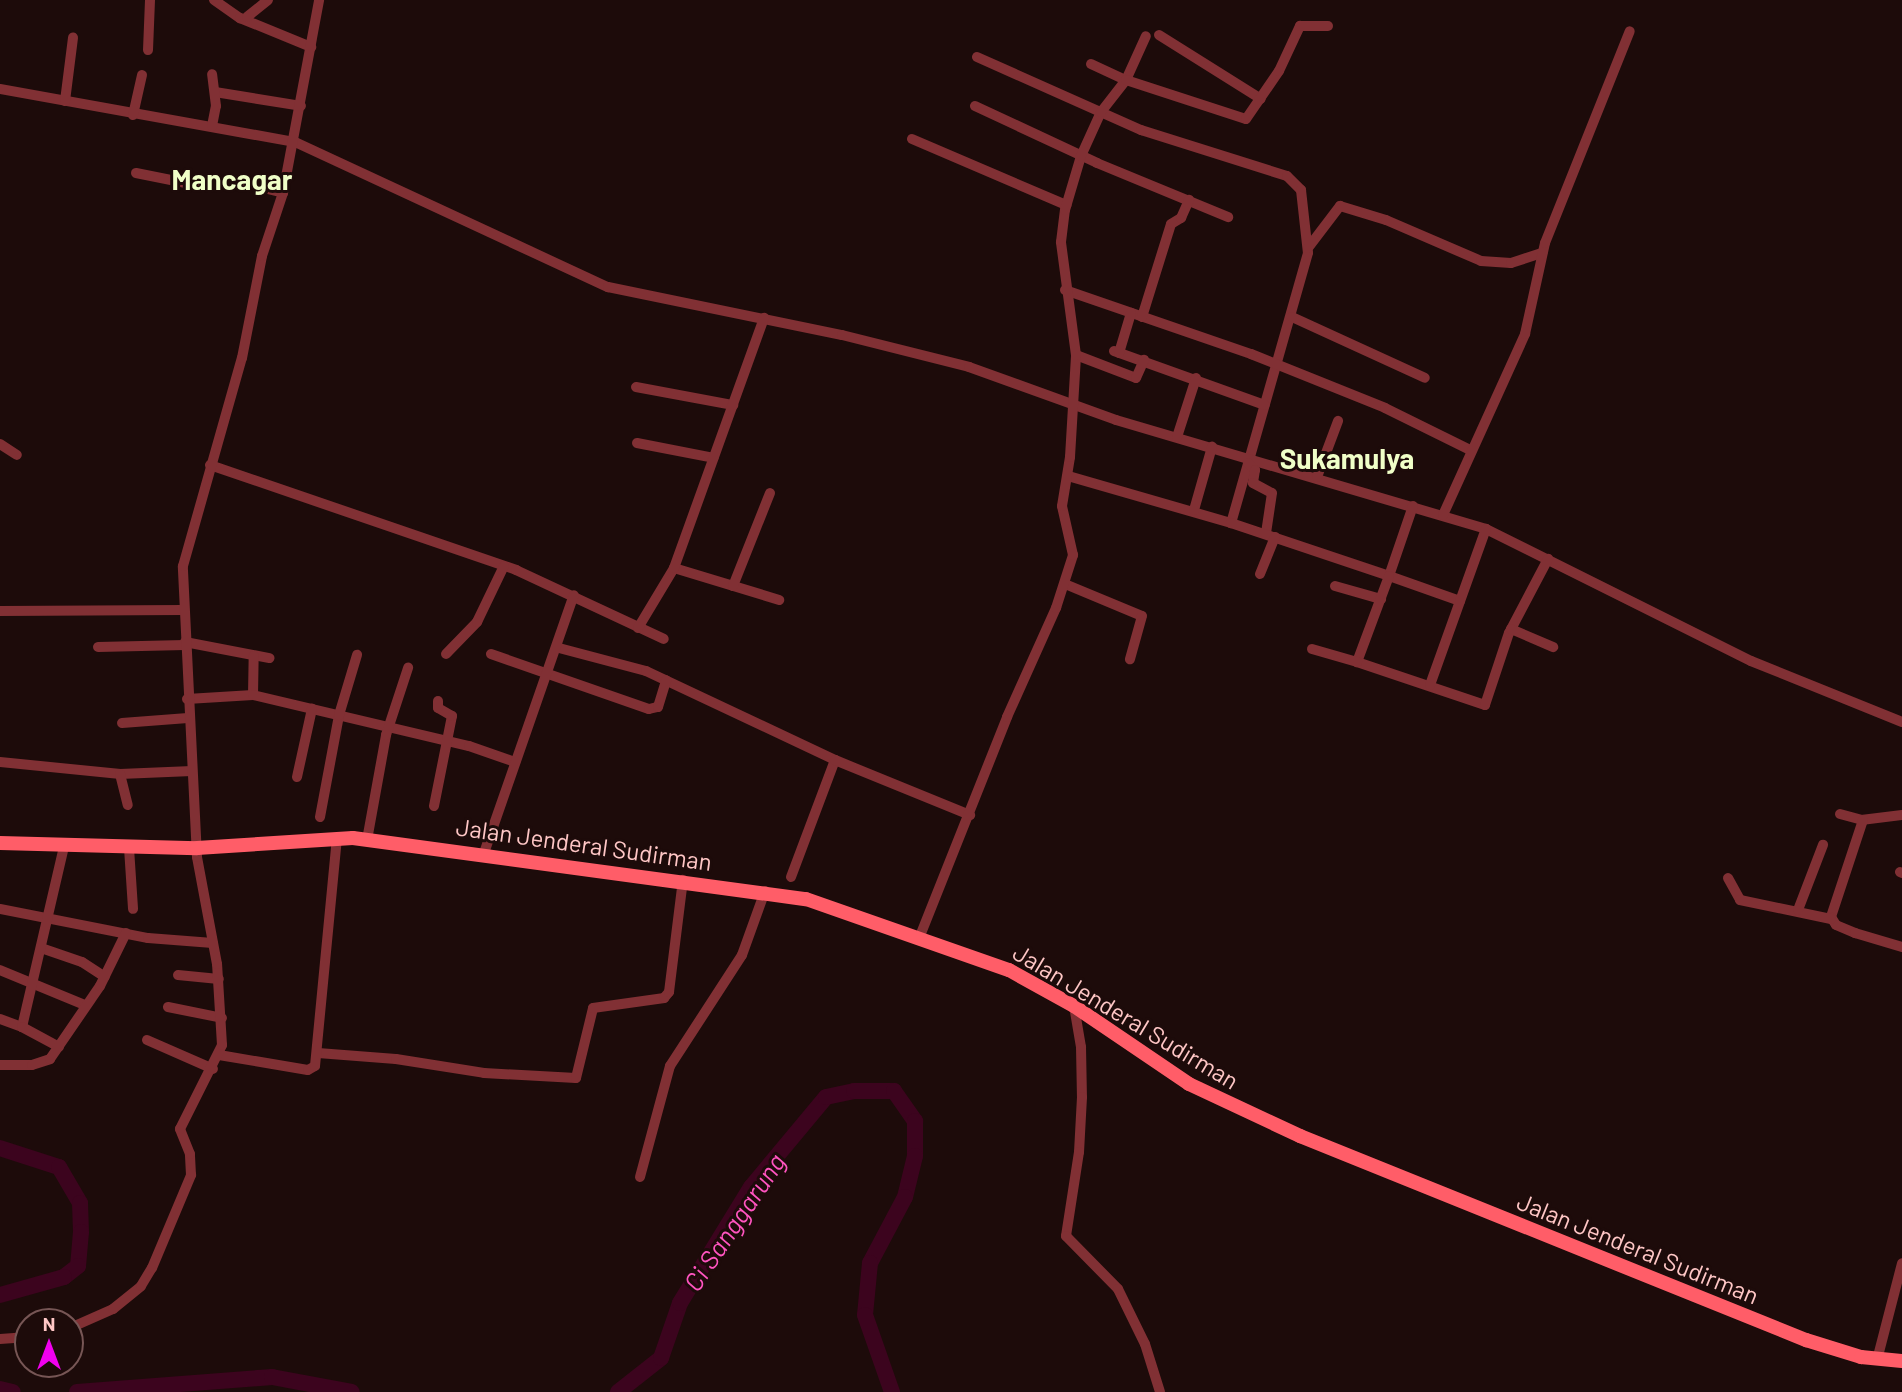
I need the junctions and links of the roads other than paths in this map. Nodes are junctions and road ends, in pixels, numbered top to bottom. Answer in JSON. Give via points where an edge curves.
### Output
{"nodes":[{"id":1,"x":150,"y":0,"type":"edge"},
{"id":2,"x":214,"y":0,"type":"edge"},
{"id":3,"x":268,"y":0,"type":"edge"},
{"id":4,"x":315,"y":1,"type":"edge"},
{"id":5,"x":241,"y":16,"type":"junction"},
{"id":6,"x":1328,"y":26,"type":"dead end"},
{"id":7,"x":1630,"y":31,"type":"dead end"},
{"id":8,"x":1159,"y":35,"type":"dead end"},
{"id":9,"x":1146,"y":36,"type":"dead end"},
{"id":10,"x":73,"y":38,"type":"dead end"},
{"id":11,"x":311,"y":47,"type":"junction"},
{"id":12,"x":148,"y":50,"type":"dead end"},
{"id":13,"x":976,"y":57,"type":"dead end"},
{"id":14,"x":1091,"y":64,"type":"dead end"},
{"id":15,"x":212,"y":74,"type":"dead end"},
{"id":16,"x":142,"y":75,"type":"dead end"},
{"id":17,"x":1126,"y":80,"type":"junction"},
{"id":18,"x":0,"y":89,"type":"edge"},
{"id":19,"x":219,"y":93,"type":"junction"},
{"id":20,"x":1261,"y":99,"type":"junction"},
{"id":21,"x":65,"y":101,"type":"junction"},
{"id":22,"x":301,"y":106,"type":"junction"},
{"id":23,"x":975,"y":106,"type":"dead end"},
{"id":24,"x":1101,"y":112,"type":"junction"},
{"id":25,"x":133,"y":115,"type":"junction"},
{"id":26,"x":212,"y":126,"type":"junction"},
{"id":27,"x":912,"y":139,"type":"dead end"},
{"id":28,"x":295,"y":142,"type":"junction"},
{"id":29,"x":1081,"y":156,"type":"junction"},
{"id":30,"x":136,"y":173,"type":"dead end"},
{"id":31,"x":284,"y":193,"type":"junction"},
{"id":32,"x":1189,"y":200,"type":"junction"},
{"id":33,"x":1066,"y":205,"type":"junction"},
{"id":34,"x":1228,"y":217,"type":"dead end"},
{"id":35,"x":1308,"y":248,"type":"junction"},
{"id":36,"x":1542,"y":253,"type":"junction"},
{"id":37,"x":1065,"y":290,"type":"junction"},
{"id":38,"x":1137,"y":315,"type":"junction"},
{"id":39,"x":1292,"y":317,"type":"junction"},
{"id":40,"x":764,"y":318,"type":"junction"},
{"id":41,"x":1076,"y":355,"type":"junction"},
{"id":42,"x":1144,"y":360,"type":"junction"},
{"id":43,"x":1278,"y":365,"type":"junction"},
{"id":44,"x":1196,"y":378,"type":"junction"},
{"id":45,"x":1425,"y":378,"type":"dead end"},
{"id":46,"x":636,"y":387,"type":"dead end"},
{"id":47,"x":733,"y":405,"type":"junction"},
{"id":48,"x":1072,"y":405,"type":"junction"},
{"id":49,"x":1265,"y":405,"type":"junction"},
{"id":50,"x":1338,"y":421,"type":"dead end"},
{"id":51,"x":1177,"y":437,"type":"junction"},
{"id":52,"x":637,"y":443,"type":"dead end"},
{"id":53,"x":0,"y":444,"type":"edge"},
{"id":54,"x":1212,"y":447,"type":"junction"},
{"id":55,"x":1470,"y":450,"type":"junction"},
{"id":56,"x":17,"y":455,"type":"dead end"},
{"id":57,"x":714,"y":458,"type":"junction"},
{"id":58,"x":1249,"y":461,"type":"junction"},
{"id":59,"x":210,"y":465,"type":"junction"},
{"id":60,"x":1068,"y":476,"type":"junction"},
{"id":61,"x":1317,"y":477,"type":"junction"},
{"id":62,"x":770,"y":493,"type":"dead end"},
{"id":63,"x":1413,"y":506,"type":"junction"},
{"id":64,"x":1194,"y":510,"type":"junction"},
{"id":65,"x":1443,"y":515,"type":"junction"},
{"id":66,"x":1231,"y":523,"type":"junction"},
{"id":67,"x":1486,"y":529,"type":"junction"},
{"id":68,"x":1271,"y":535,"type":"junction"},
{"id":69,"x":1548,"y":559,"type":"junction"},
{"id":70,"x":504,"y":566,"type":"junction"},
{"id":71,"x":674,"y":568,"type":"junction"},
{"id":72,"x":1261,"y":574,"type":"dead end"},
{"id":73,"x":1389,"y":576,"type":"junction"},
{"id":74,"x":1065,"y":584,"type":"junction"},
{"id":75,"x":733,"y":586,"type":"junction"},
{"id":76,"x":1335,"y":586,"type":"dead end"},
{"id":77,"x":574,"y":595,"type":"junction"},
{"id":78,"x":1381,"y":598,"type":"junction"},
{"id":79,"x":779,"y":600,"type":"dead end"},
{"id":80,"x":1460,"y":601,"type":"junction"},
{"id":81,"x":184,"y":610,"type":"junction"},
{"id":82,"x":0,"y":611,"type":"edge"},
{"id":83,"x":638,"y":628,"type":"junction"},
{"id":84,"x":1511,"y":629,"type":"junction"},
{"id":85,"x":664,"y":639,"type":"dead end"},
{"id":86,"x":185,"y":643,"type":"junction"},
{"id":87,"x":98,"y":647,"type":"dead end"},
{"id":88,"x":1553,"y":647,"type":"dead end"},
{"id":89,"x":559,"y":648,"type":"junction"},
{"id":90,"x":1312,"y":649,"type":"dead end"},
{"id":91,"x":446,"y":654,"type":"dead end"},
{"id":92,"x":491,"y":654,"type":"dead end"},
{"id":93,"x":357,"y":655,"type":"dead end"},
{"id":94,"x":254,"y":656,"type":"junction"},
{"id":95,"x":269,"y":659,"type":"dead end"},
{"id":96,"x":1130,"y":659,"type":"dead end"},
{"id":97,"x":1357,"y":662,"type":"junction"},
{"id":98,"x":408,"y":668,"type":"dead end"},
{"id":99,"x":550,"y":673,"type":"junction"},
{"id":100,"x":666,"y":680,"type":"junction"},
{"id":101,"x":1430,"y":685,"type":"junction"},
{"id":102,"x":253,"y":695,"type":"junction"},
{"id":103,"x":187,"y":699,"type":"junction"},
{"id":104,"x":439,"y":701,"type":"dead end"},
{"id":105,"x":312,"y":709,"type":"junction"},
{"id":106,"x":339,"y":715,"type":"junction"},
{"id":107,"x":188,"y":718,"type":"junction"},
{"id":108,"x":1902,"y":722,"type":"edge"},
{"id":109,"x":122,"y":723,"type":"dead end"},
{"id":110,"x":389,"y":727,"type":"junction"},
{"id":111,"x":448,"y":741,"type":"junction"},
{"id":112,"x":835,"y":760,"type":"junction"},
{"id":113,"x":0,"y":762,"type":"edge"},
{"id":114,"x":515,"y":762,"type":"junction"},
{"id":115,"x":192,"y":771,"type":"junction"},
{"id":116,"x":126,"y":774,"type":"junction"},
{"id":117,"x":297,"y":777,"type":"dead end"},
{"id":118,"x":128,"y":805,"type":"dead end"},
{"id":119,"x":434,"y":806,"type":"dead end"},
{"id":120,"x":1840,"y":814,"type":"dead end"},
{"id":121,"x":970,"y":815,"type":"junction"},
{"id":122,"x":1902,"y":815,"type":"edge"},
{"id":123,"x":320,"y":817,"type":"dead end"},
{"id":124,"x":1863,"y":820,"type":"junction"},
{"id":125,"x":337,"y":838,"type":"junction"},
{"id":126,"x":367,"y":840,"type":"junction"},
{"id":127,"x":0,"y":843,"type":"edge"},
{"id":128,"x":1823,"y":845,"type":"dead end"},
{"id":129,"x":64,"y":847,"type":"junction"},
{"id":130,"x":134,"y":848,"type":"junction"},
{"id":131,"x":197,"y":848,"type":"junction"},
{"id":132,"x":484,"y":853,"type":"junction"},
{"id":133,"x":791,"y":877,"type":"dead end"},
{"id":134,"x":1728,"y":878,"type":"dead end"},
{"id":135,"x":683,"y":880,"type":"junction"},
{"id":136,"x":765,"y":891,"type":"junction"},
{"id":137,"x":0,"y":909,"type":"edge"},
{"id":138,"x":133,"y":909,"type":"dead end"},
{"id":139,"x":1798,"y":910,"type":"junction"},
{"id":140,"x":50,"y":919,"type":"junction"},
{"id":141,"x":1831,"y":919,"type":"junction"},
{"id":142,"x":128,"y":934,"type":"junction"},
{"id":143,"x":920,"y":936,"type":"junction"},
{"id":144,"x":213,"y":943,"type":"junction"},
{"id":145,"x":1902,"y":947,"type":"edge"},
{"id":146,"x":44,"y":949,"type":"junction"},
{"id":147,"x":0,"y":971,"type":"edge"},
{"id":148,"x":178,"y":975,"type":"dead end"},
{"id":149,"x":105,"y":977,"type":"junction"},
{"id":150,"x":219,"y":979,"type":"junction"},
{"id":151,"x":35,"y":982,"type":"junction"},
{"id":152,"x":85,"y":1005,"type":"junction"},
{"id":153,"x":1074,"y":1006,"type":"junction"},
{"id":154,"x":169,"y":1007,"type":"dead end"},
{"id":155,"x":222,"y":1018,"type":"junction"},
{"id":156,"x":0,"y":1020,"type":"edge"},
{"id":157,"x":22,"y":1027,"type":"junction"},
{"id":158,"x":147,"y":1040,"type":"dead end"},
{"id":159,"x":59,"y":1047,"type":"junction"},
{"id":160,"x":318,"y":1053,"type":"junction"},
{"id":161,"x":219,"y":1055,"type":"junction"},
{"id":162,"x":0,"y":1065,"type":"edge"},
{"id":163,"x":213,"y":1069,"type":"junction"},
{"id":164,"x":640,"y":1177,"type":"dead end"},
{"id":165,"x":1902,"y":1263,"type":"edge"},
{"id":166,"x":84,"y":1322,"type":"edge"},
{"id":167,"x":1877,"y":1360,"type":"junction"},
{"id":168,"x":1902,"y":1361,"type":"edge"},
{"id":169,"x":1160,"y":1392,"type":"edge"}],
"edges":[{"from":1,"to":12,"type":"street"},
{"from":2,"to":5,"type":"street"},
{"from":3,"to":5,"type":"street"},
{"from":4,"to":11,"type":"street"},
{"from":5,"to":11,"type":"street"},
{"from":6,"to":20,"type":"street","via":[[1300,26]]},
{"from":7,"to":36,"type":"street"},
{"from":8,"to":20,"type":"street"},
{"from":9,"to":17,"type":"street"},
{"from":10,"to":21,"type":"street"},
{"from":11,"to":22,"type":"street"},
{"from":13,"to":24,"type":"street"},
{"from":14,"to":17,"type":"street"},
{"from":15,"to":19,"type":"street"},
{"from":16,"to":25,"type":"street"},
{"from":17,"to":20,"type":"street","via":[[1241,120],[1253,114]]},
{"from":17,"to":24,"type":"street"},
{"from":18,"to":21,"type":"street"},
{"from":19,"to":22,"type":"street"},
{"from":19,"to":26,"type":"street"},
{"from":21,"to":25,"type":"street"},
{"from":22,"to":28,"type":"street"},
{"from":23,"to":29,"type":"street"},
{"from":24,"to":29,"type":"street"},
{"from":24,"to":35,"type":"street","via":[[1153,134],[1294,179],[1301,190]]},
{"from":25,"to":26,"type":"street"},
{"from":26,"to":28,"type":"street"},
{"from":27,"to":33,"type":"street"},
{"from":28,"to":31,"type":"street"},
{"from":28,"to":40,"type":"street","via":[[608,287]]},
{"from":29,"to":32,"type":"street"},
{"from":29,"to":33,"type":"street"},
{"from":30,"to":31,"type":"street","via":[[191,184],[248,184]]},
{"from":31,"to":59,"type":"street","via":[[262,256],[242,358]]},
{"from":32,"to":34,"type":"street"},
{"from":32,"to":38,"type":"street","via":[[1181,218],[1171,224]]},
{"from":33,"to":37,"type":"street","via":[[1061,242]]},
{"from":35,"to":36,"type":"street","via":[[1340,206],[1386,220],[1481,261],[1511,263]]},
{"from":35,"to":39,"type":"street"},
{"from":36,"to":55,"type":"street","via":[[1525,334]]},
{"from":37,"to":38,"type":"street"},
{"from":37,"to":41,"type":"street"},
{"from":38,"to":42,"type":"street","via":[[1117,352]]},
{"from":38,"to":43,"type":"street"},
{"from":39,"to":43,"type":"street"},
{"from":39,"to":45,"type":"street"},
{"from":40,"to":47,"type":"street"},
{"from":40,"to":48,"type":"street","via":[[969,367]]},
{"from":41,"to":42,"type":"street","via":[[1136,378]]},
{"from":41,"to":48,"type":"street"},
{"from":42,"to":44,"type":"street"},
{"from":43,"to":49,"type":"street"},
{"from":43,"to":55,"type":"street","via":[[1385,408]]},
{"from":44,"to":49,"type":"street"},
{"from":44,"to":51,"type":"street"},
{"from":46,"to":47,"type":"street"},
{"from":47,"to":57,"type":"street"},
{"from":48,"to":51,"type":"street"},
{"from":48,"to":60,"type":"street"},
{"from":49,"to":58,"type":"street"},
{"from":50,"to":61,"type":"street"},
{"from":51,"to":54,"type":"street"},
{"from":52,"to":57,"type":"street"},
{"from":53,"to":56,"type":"street"},
{"from":54,"to":58,"type":"street"},
{"from":54,"to":64,"type":"street"},
{"from":55,"to":65,"type":"street"},
{"from":57,"to":71,"type":"street"},
{"from":58,"to":61,"type":"street"},
{"from":58,"to":66,"type":"street"},
{"from":58,"to":68,"type":"street","via":[[1255,470],[1253,483],[1272,493]]},
{"from":59,"to":70,"type":"street"},
{"from":59,"to":81,"type":"street","via":[[183,566]]},
{"from":60,"to":64,"type":"street"},
{"from":60,"to":74,"type":"street","via":[[1062,514],[1073,555]]},
{"from":61,"to":63,"type":"street"},
{"from":62,"to":75,"type":"street"},
{"from":63,"to":65,"type":"street"},
{"from":63,"to":73,"type":"street"},
{"from":64,"to":66,"type":"street"},
{"from":65,"to":67,"type":"street"},
{"from":66,"to":68,"type":"street"},
{"from":67,"to":69,"type":"street"},
{"from":67,"to":80,"type":"street"},
{"from":68,"to":72,"type":"street"},
{"from":68,"to":73,"type":"street"},
{"from":69,"to":84,"type":"street"},
{"from":69,"to":108,"type":"street","via":[[1751,661]]},
{"from":70,"to":77,"type":"street"},
{"from":70,"to":91,"type":"street","via":[[477,622]]},
{"from":71,"to":75,"type":"street"},
{"from":71,"to":83,"type":"street"},
{"from":73,"to":78,"type":"street"},
{"from":73,"to":80,"type":"street"},
{"from":74,"to":96,"type":"street","via":[[1142,616]]},
{"from":74,"to":121,"type":"street"},
{"from":75,"to":79,"type":"street"},
{"from":76,"to":78,"type":"street"},
{"from":77,"to":83,"type":"street"},
{"from":77,"to":89,"type":"street"},
{"from":78,"to":97,"type":"street"},
{"from":80,"to":101,"type":"street"},
{"from":81,"to":82,"type":"street"},
{"from":81,"to":86,"type":"street"},
{"from":83,"to":85,"type":"street"},
{"from":84,"to":88,"type":"street"},
{"from":84,"to":101,"type":"street","via":[[1486,705]]},
{"from":86,"to":87,"type":"street"},
{"from":86,"to":94,"type":"street"},
{"from":86,"to":103,"type":"street"},
{"from":89,"to":99,"type":"street"},
{"from":89,"to":100,"type":"street"},
{"from":90,"to":97,"type":"street"},
{"from":92,"to":99,"type":"street"},
{"from":93,"to":106,"type":"street"},
{"from":94,"to":95,"type":"street"},
{"from":94,"to":102,"type":"street"},
{"from":97,"to":101,"type":"street"},
{"from":98,"to":110,"type":"street"},
{"from":99,"to":100,"type":"street","via":[[649,709],[658,707]]},
{"from":99,"to":114,"type":"street"},
{"from":99,"to":132,"type":"street"},
{"from":100,"to":112,"type":"street"},
{"from":102,"to":103,"type":"street"},
{"from":102,"to":105,"type":"street"},
{"from":103,"to":107,"type":"street"},
{"from":104,"to":111,"type":"street","via":[[438,708],[452,716]]},
{"from":105,"to":106,"type":"street"},
{"from":105,"to":117,"type":"street"},
{"from":106,"to":110,"type":"street"},
{"from":106,"to":123,"type":"street"},
{"from":107,"to":109,"type":"street"},
{"from":107,"to":115,"type":"street"},
{"from":110,"to":111,"type":"street"},
{"from":110,"to":126,"type":"street"},
{"from":111,"to":114,"type":"street"},
{"from":111,"to":119,"type":"street"},
{"from":112,"to":121,"type":"street"},
{"from":112,"to":133,"type":"street"},
{"from":113,"to":116,"type":"street"},
{"from":114,"to":132,"type":"street"},
{"from":115,"to":116,"type":"street"},
{"from":115,"to":131,"type":"street"},
{"from":116,"to":118,"type":"street"},
{"from":120,"to":124,"type":"street"},
{"from":121,"to":143,"type":"street"},
{"from":122,"to":124,"type":"street"},
{"from":124,"to":141,"type":"street"},
{"from":125,"to":126,"type":"main road","name":"Jalan Jenderal Sudirman"},
{"from":125,"to":131,"type":"main road","name":"Jalan Jenderal Sudirman"},
{"from":125,"to":160,"type":"street"},
{"from":126,"to":132,"type":"main road","name":"Jalan Jenderal Sudirman"},
{"from":127,"to":129,"type":"main road","name":"Jalan Jenderal Sudirman"},
{"from":128,"to":139,"type":"street"},
{"from":129,"to":130,"type":"main road","name":"Jalan Jenderal Sudirman"},
{"from":129,"to":140,"type":"street"},
{"from":130,"to":131,"type":"main road","name":"Jalan Jenderal Sudirman"},
{"from":130,"to":138,"type":"street"},
{"from":131,"to":144,"type":"street"},
{"from":132,"to":135,"type":"main road","name":"Jalan Jenderal Sudirman"},
{"from":134,"to":139,"type":"street","via":[[1740,900]]},
{"from":135,"to":136,"type":"main road","name":"Jalan Jenderal Sudirman"},
{"from":135,"to":160,"type":"street","via":[[669,992],[663,998],[593,1008],[576,1078],[484,1073]]},
{"from":136,"to":143,"type":"main road","name":"Jalan Jenderal Sudirman","via":[[841,909]]},
{"from":136,"to":164,"type":"street","via":[[742,955],[670,1066]]},
{"from":137,"to":140,"type":"street"},
{"from":139,"to":141,"type":"street"},
{"from":140,"to":142,"type":"street"},
{"from":140,"to":146,"type":"street"},
{"from":141,"to":145,"type":"street","via":[[1855,933]]},
{"from":142,"to":144,"type":"street"},
{"from":142,"to":149,"type":"street"},
{"from":143,"to":153,"type":"main road","name":"Jalan Jenderal Sudirman","via":[[1009,970]]},
{"from":144,"to":150,"type":"street"},
{"from":146,"to":149,"type":"street","via":[[82,962]]},
{"from":146,"to":151,"type":"street"},
{"from":147,"to":151,"type":"street"},
{"from":148,"to":150,"type":"street"},
{"from":149,"to":152,"type":"street"},
{"from":150,"to":155,"type":"street"},
{"from":151,"to":152,"type":"street"},
{"from":151,"to":157,"type":"street"},
{"from":152,"to":159,"type":"street"},
{"from":153,"to":167,"type":"main road","name":"Jalan Jenderal Sudirman","via":[[1189,1084],[1300,1136],[1770,1326]]},
{"from":153,"to":169,"type":"street","via":[[1081,1047],[1081,1130],[1066,1236],[1118,1289]]},
{"from":154,"to":155,"type":"street"},
{"from":155,"to":161,"type":"street"},
{"from":156,"to":157,"type":"street"},
{"from":157,"to":159,"type":"street"},
{"from":158,"to":163,"type":"street"},
{"from":159,"to":162,"type":"street","via":[[39,1063]]},
{"from":160,"to":161,"type":"street","via":[[315,1066],[308,1070]]},
{"from":161,"to":163,"type":"street"},
{"from":163,"to":166,"type":"street","via":[[180,1129],[190,1154],[191,1175],[152,1268],[141,1286],[113,1309]]},
{"from":165,"to":167,"type":"street"},
{"from":167,"to":168,"type":"main road","name":"Jalan Jenderal Sudirman"}]}
